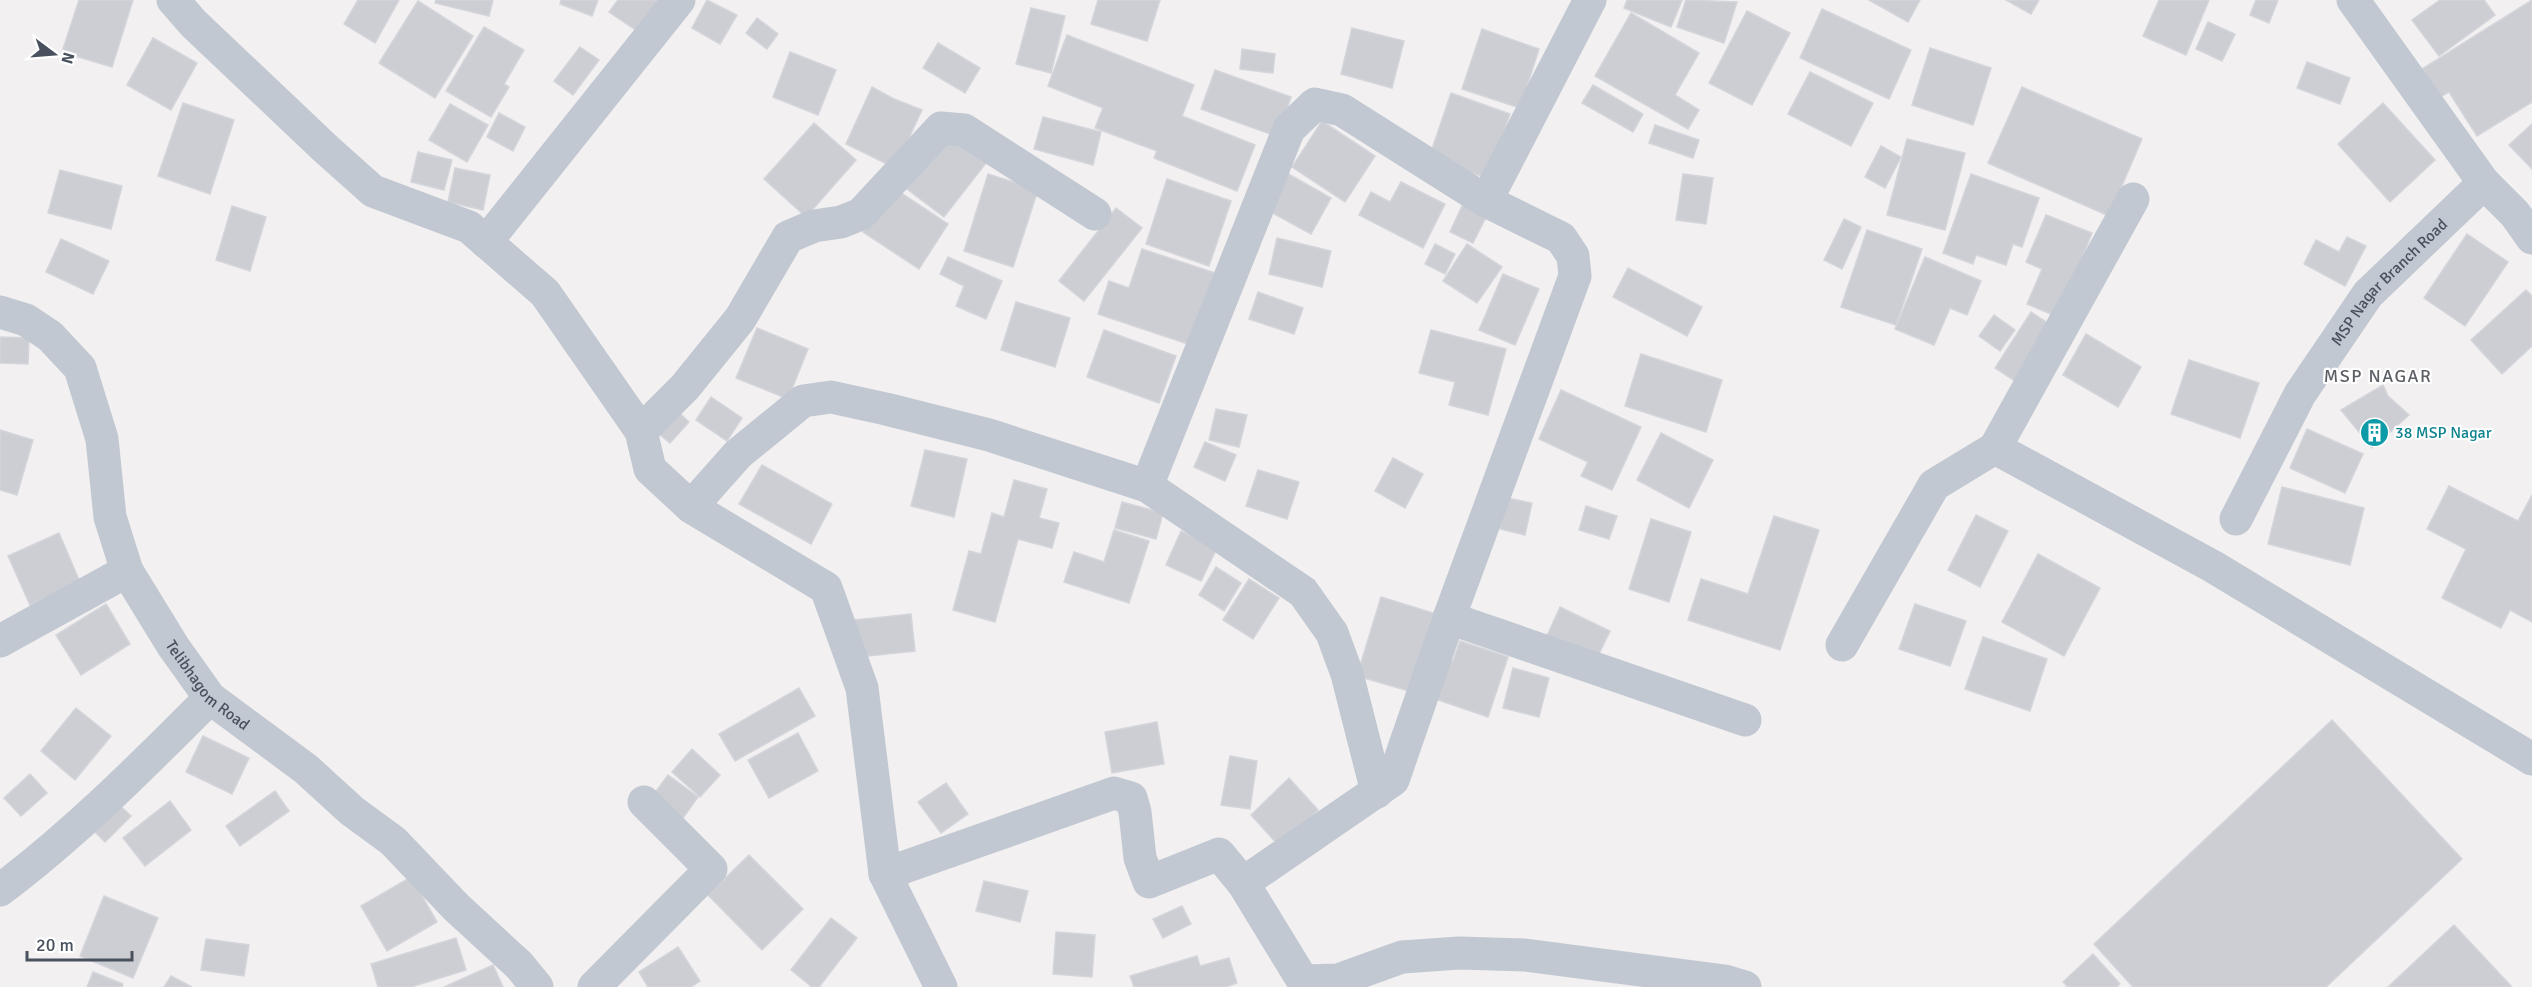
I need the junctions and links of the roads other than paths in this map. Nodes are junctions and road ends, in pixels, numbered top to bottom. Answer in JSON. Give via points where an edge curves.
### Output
{"nodes":[{"id":1,"x":173,"y":0,"type":"edge"},
{"id":2,"x":679,"y":0,"type":"edge"},
{"id":3,"x":1590,"y":0,"type":"edge"},
{"id":4,"x":2353,"y":0,"type":"edge"},
{"id":5,"x":2484,"y":183,"type":"junction"},
{"id":6,"x":2133,"y":199,"type":"dead end"},
{"id":7,"x":1486,"y":201,"type":"junction"},
{"id":8,"x":1095,"y":214,"type":"dead end"},
{"id":9,"x":2526,"y":218,"type":"edge"},
{"id":10,"x":486,"y":242,"type":"junction"},
{"id":11,"x":0,"y":312,"type":"edge"},
{"id":12,"x":641,"y":431,"type":"junction"},
{"id":13,"x":1995,"y":448,"type":"junction"},
{"id":14,"x":1147,"y":486,"type":"junction"},
{"id":15,"x":692,"y":507,"type":"junction"},
{"id":16,"x":2236,"y":519,"type":"dead end"},
{"id":17,"x":127,"y":571,"type":"junction"},
{"id":18,"x":1449,"y":618,"type":"junction"},
{"id":19,"x":0,"y":641,"type":"edge"},
{"id":20,"x":1842,"y":645,"type":"dead end"},
{"id":21,"x":210,"y":698,"type":"junction"},
{"id":22,"x":1745,"y":720,"type":"dead end"},
{"id":23,"x":2532,"y":759,"type":"edge"},
{"id":24,"x":1377,"y":792,"type":"junction"},
{"id":25,"x":644,"y":802,"type":"dead end"},
{"id":26,"x":885,"y":874,"type":"junction"},
{"id":27,"x":1243,"y":883,"type":"junction"},
{"id":28,"x":0,"y":890,"type":"edge"},
{"id":29,"x":537,"y":987,"type":"edge"},
{"id":30,"x":594,"y":987,"type":"edge"},
{"id":31,"x":941,"y":987,"type":"edge"},
{"id":32,"x":1745,"y":987,"type":"edge"}],
"edges":[{"from":1,"to":10,"type":"street","via":[[193,24],[374,191],[469,227]]},
{"from":2,"to":10,"type":"street"},
{"from":3,"to":7,"type":"street"},
{"from":4,"to":5,"type":"street"},
{"from":5,"to":9,"type":"street"},
{"from":5,"to":16,"type":"street","name":"MSP Nagar Branch Road","via":[[2368,294],[2300,394]]},
{"from":6,"to":13,"type":"street"},
{"from":7,"to":14,"type":"street","via":[[1342,110],[1315,104],[1289,129]]},
{"from":7,"to":18,"type":"street","via":[[1561,238],[1573,256],[1575,276]]},
{"from":8,"to":12,"type":"street","via":[[964,130],[941,128],[861,214],[788,237],[740,319],[685,387]]},
{"from":10,"to":12,"type":"street","via":[[545,292]]},
{"from":11,"to":17,"type":"street","name":"Telibhagom Road","via":[[26,320],[50,336],[80,368],[102,439],[110,517]]},
{"from":12,"to":15,"type":"street","via":[[650,469]]},
{"from":13,"to":20,"type":"street","via":[[1934,485]]},
{"from":13,"to":23,"type":"street","via":[[2212,566]]},
{"from":14,"to":15,"type":"street","via":[[989,435],[831,398],[803,401],[738,454]]},
{"from":14,"to":24,"type":"street","via":[[1303,592],[1332,633],[1347,674]]},
{"from":15,"to":26,"type":"street","via":[[826,588],[862,688]]},
{"from":17,"to":19,"type":"street"},
{"from":17,"to":21,"type":"street","name":"Telibhagom Road"},
{"from":18,"to":22,"type":"street"},
{"from":18,"to":24,"type":"street","via":[[1393,780]]},
{"from":21,"to":28,"type":"street","via":[[121,786]]},
{"from":21,"to":29,"type":"street","name":"Telibhagom Road","via":[[306,769],[352,811],[393,841]]},
{"from":24,"to":27,"type":"street"},
{"from":25,"to":30,"type":"street","via":[[711,869]]},
{"from":26,"to":27,"type":"street","via":[[1114,793],[1131,798],[1140,858],[1149,882],[1219,854]]},
{"from":26,"to":31,"type":"street"},
{"from":27,"to":32,"type":"street","via":[[1304,981],[1338,980],[1402,957],[1459,953],[1525,955],[1725,981]]}]}
